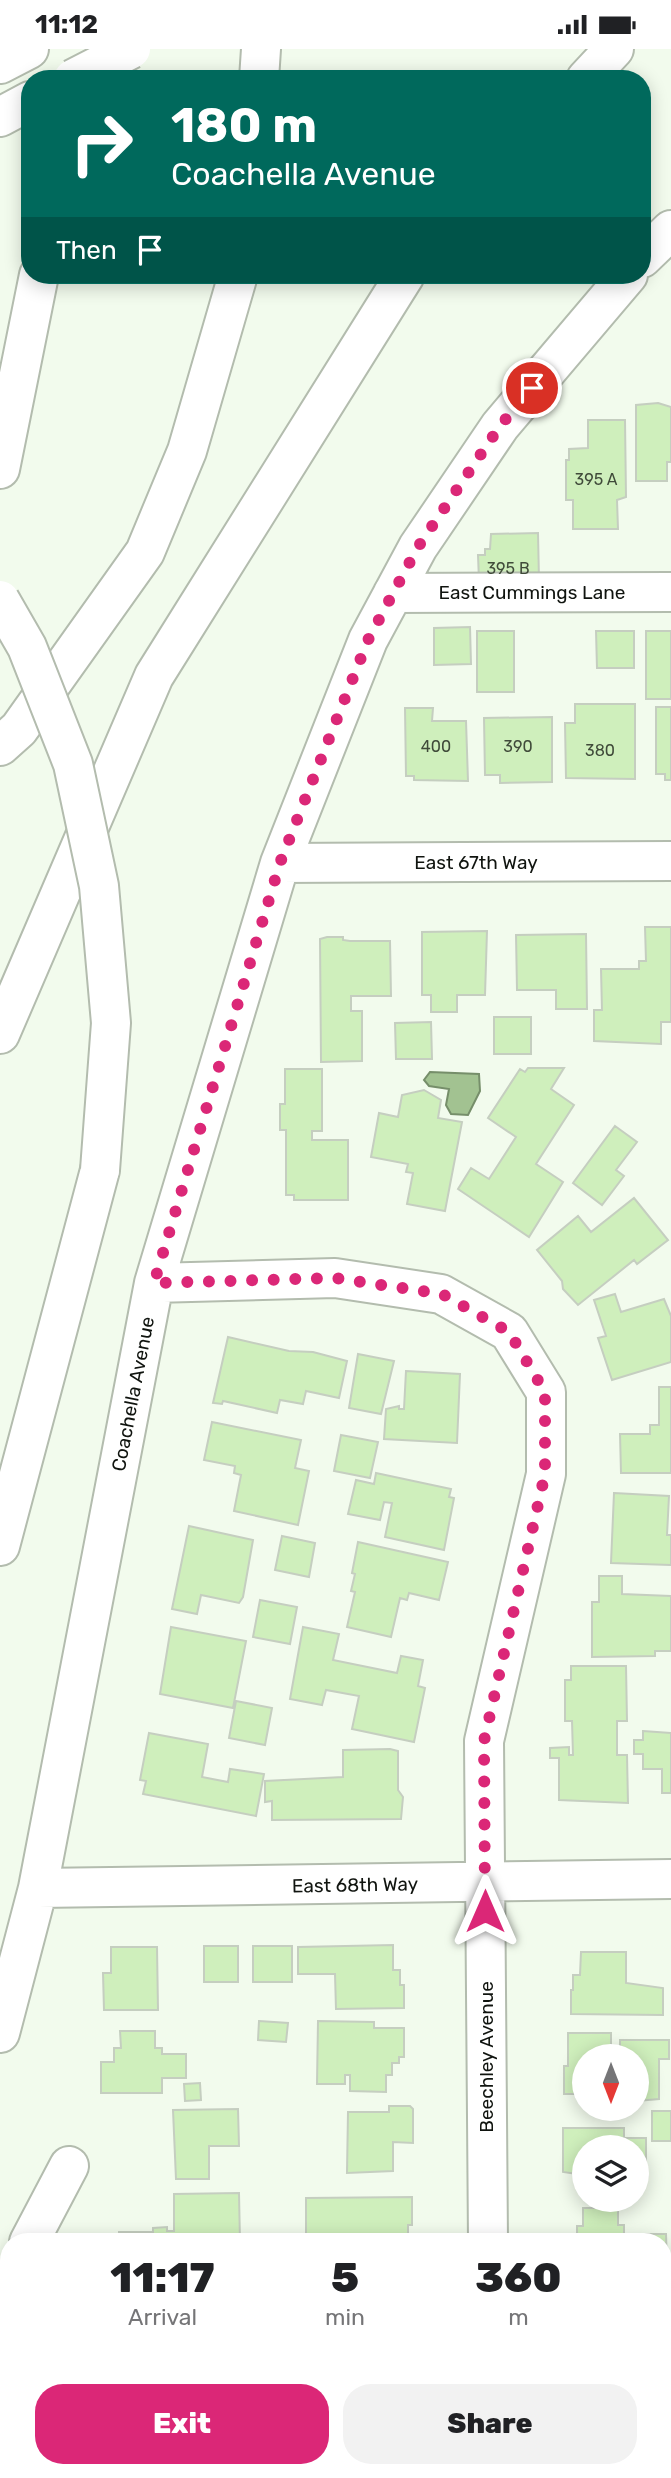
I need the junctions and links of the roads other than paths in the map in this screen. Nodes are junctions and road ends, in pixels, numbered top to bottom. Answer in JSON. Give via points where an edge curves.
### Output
{"nodes":[{"id":1,"x":29,"y":49,"type":"edge"},
{"id":2,"x":85,"y":49,"type":"edge"},
{"id":3,"x":131,"y":49,"type":"edge"},
{"id":4,"x":261,"y":49,"type":"edge"},
{"id":5,"x":614,"y":49,"type":"edge"},
{"id":6,"x":0,"y":64,"type":"edge"},
{"id":7,"x":81,"y":70,"type":"edge"},
{"id":8,"x":90,"y":70,"type":"edge"},
{"id":9,"x":260,"y":70,"type":"edge"},
{"id":10,"x":594,"y":70,"type":"edge"},
{"id":11,"x":21,"y":106,"type":"edge"},
{"id":12,"x":0,"y":117,"type":"edge"},
{"id":13,"x":37,"y":284,"type":"edge"},
{"id":14,"x":235,"y":284,"type":"edge"},
{"id":15,"x":399,"y":284,"type":"edge"},
{"id":16,"x":628,"y":284,"type":"edge"},
{"id":17,"x":0,"y":469,"type":"edge"},
{"id":18,"x":671,"y":592,"type":"edge"},
{"id":19,"x":393,"y":593,"type":"junction"},
{"id":20,"x":0,"y":600,"type":"edge"},
{"id":21,"x":0,"y":746,"type":"edge"},
{"id":22,"x":671,"y":861,"type":"edge"},
{"id":23,"x":280,"y":863,"type":"junction"},
{"id":24,"x":0,"y":1034,"type":"edge"},
{"id":25,"x":154,"y":1283,"type":"junction"},
{"id":26,"x":0,"y":1546,"type":"edge"},
{"id":27,"x":671,"y":1879,"type":"edge"},
{"id":28,"x":485,"y":1883,"type":"junction"},
{"id":29,"x":38,"y":1888,"type":"junction"},
{"id":30,"x":0,"y":2033,"type":"edge"},
{"id":31,"x":69,"y":2165,"type":"dead end"},
{"id":32,"x":34,"y":2233,"type":"edge"},
{"id":33,"x":488,"y":2233,"type":"edge"}],
"edges":[{"from":1,"to":6,"type":"main road"},
{"from":2,"to":7,"type":"main road"},
{"from":3,"to":8,"type":"main road","bridge":true},
{"from":4,"to":9,"type":"main road"},
{"from":5,"to":10,"type":"main road"},
{"from":11,"to":12,"type":"main road"},
{"from":13,"to":17,"type":"main road"},
{"from":14,"to":21,"type":"main road","via":[[187,451],[145,552],[19,729]]},
{"from":15,"to":24,"type":"main road","via":[[154,676]]},
{"from":16,"to":19,"type":"main road","name":"Coachella Avenue","via":[[500,426],[418,547]]},
{"from":18,"to":19,"type":"main road","name":"East Cummings Lane"},
{"from":19,"to":23,"type":"main road","name":"Coachella Avenue","via":[[368,640]]},
{"from":20,"to":26,"type":"main road","bridge":true,"via":[[27,647],[74,764],[99,886],[111,1023],[100,1170]]},
{"from":22,"to":23,"type":"main road","name":"East 67th Way"},
{"from":23,"to":25,"type":"main road","name":"Coachella Avenue"},
{"from":25,"to":28,"type":"main road","name":"Beechley Avenue","via":[[335,1278],[442,1294],[509,1332],[545,1392],[545,1474],[484,1741]]},
{"from":25,"to":29,"type":"main road","name":"Coachella Avenue"},
{"from":27,"to":28,"type":"main road","name":"East 68th Way"},
{"from":28,"to":29,"type":"main road","name":"East 68th Way"},
{"from":28,"to":33,"type":"main road","name":"Beechley Avenue"},
{"from":29,"to":30,"type":"main road","name":"Coachella Avenue"},
{"from":31,"to":32,"type":"main road"}]}
